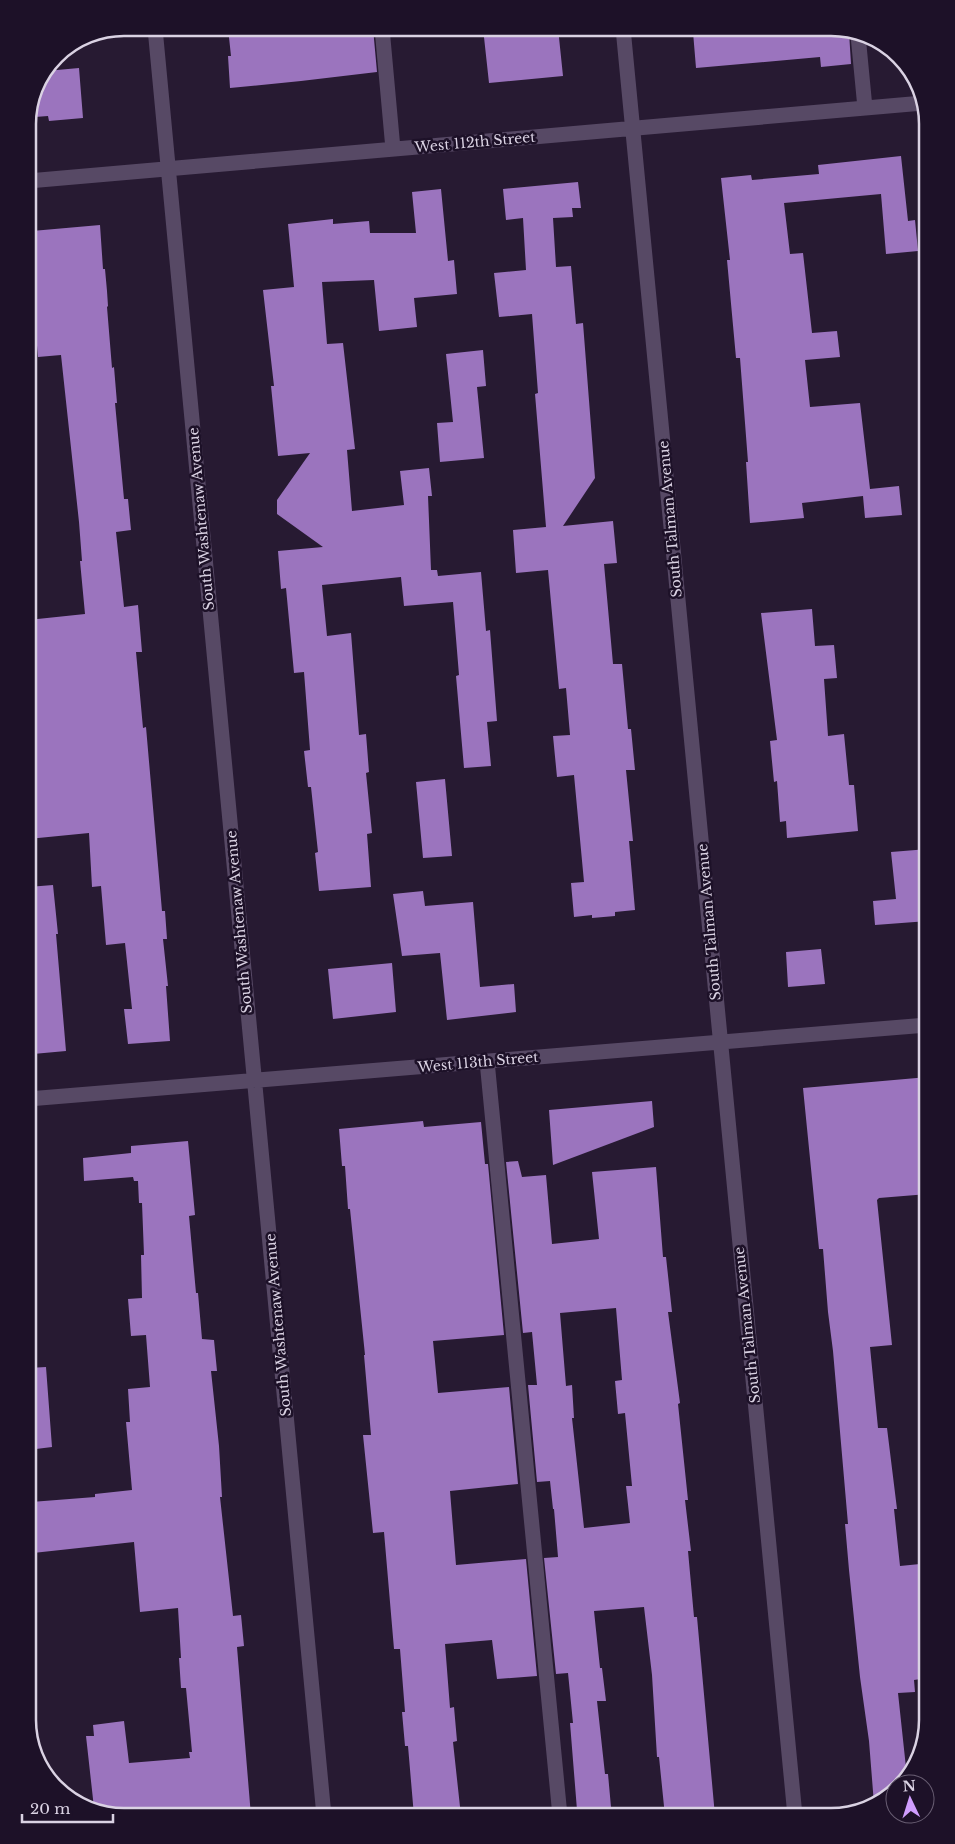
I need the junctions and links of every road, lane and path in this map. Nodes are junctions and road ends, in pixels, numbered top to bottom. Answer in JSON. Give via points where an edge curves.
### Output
{"nodes":[{"id":1,"x":156,"y":36,"type":"edge"},
{"id":2,"x":383,"y":36,"type":"edge"},
{"id":3,"x":624,"y":36,"type":"edge"},
{"id":4,"x":859,"y":41,"type":"edge"},
{"id":5,"x":916,"y":104,"type":"edge"},
{"id":6,"x":865,"y":108,"type":"junction"},
{"id":7,"x":633,"y":128,"type":"junction"},
{"id":8,"x":393,"y":149,"type":"junction"},
{"id":9,"x":168,"y":169,"type":"junction"},
{"id":10,"x":36,"y":180,"type":"edge"},
{"id":11,"x":919,"y":1026,"type":"edge"},
{"id":12,"x":720,"y":1042,"type":"junction"},
{"id":13,"x":487,"y":1062,"type":"junction"},
{"id":14,"x":254,"y":1080,"type":"junction"},
{"id":15,"x":36,"y":1098,"type":"edge"},
{"id":16,"x":323,"y":1808,"type":"edge"},
{"id":17,"x":559,"y":1808,"type":"edge"},
{"id":18,"x":794,"y":1808,"type":"edge"}],
"edges":[{"from":1,"to":9,"type":"street","name":"South Washtenaw Avenue"},
{"from":2,"to":8,"type":"street"},
{"from":3,"to":7,"type":"street","name":"South Talman Avenue"},
{"from":4,"to":6,"type":"street"},
{"from":5,"to":6,"type":"street","name":"West 112th Street"},
{"from":6,"to":7,"type":"street","name":"West 112th Street"},
{"from":7,"to":8,"type":"street","name":"West 112th Street"},
{"from":7,"to":12,"type":"street","name":"South Talman Avenue"},
{"from":8,"to":9,"type":"street","name":"West 112th Street"},
{"from":9,"to":10,"type":"street","name":"West 112th Street"},
{"from":9,"to":14,"type":"street","name":"South Washtenaw Avenue"},
{"from":11,"to":12,"type":"street","name":"West 113th Street"},
{"from":12,"to":13,"type":"street","name":"West 113th Street"},
{"from":12,"to":18,"type":"street","name":"South Talman Avenue"},
{"from":13,"to":14,"type":"street","name":"West 113th Street"},
{"from":13,"to":17,"type":"street"},
{"from":14,"to":15,"type":"street","name":"West 113th Street"},
{"from":14,"to":16,"type":"street","name":"South Washtenaw Avenue"}]}
